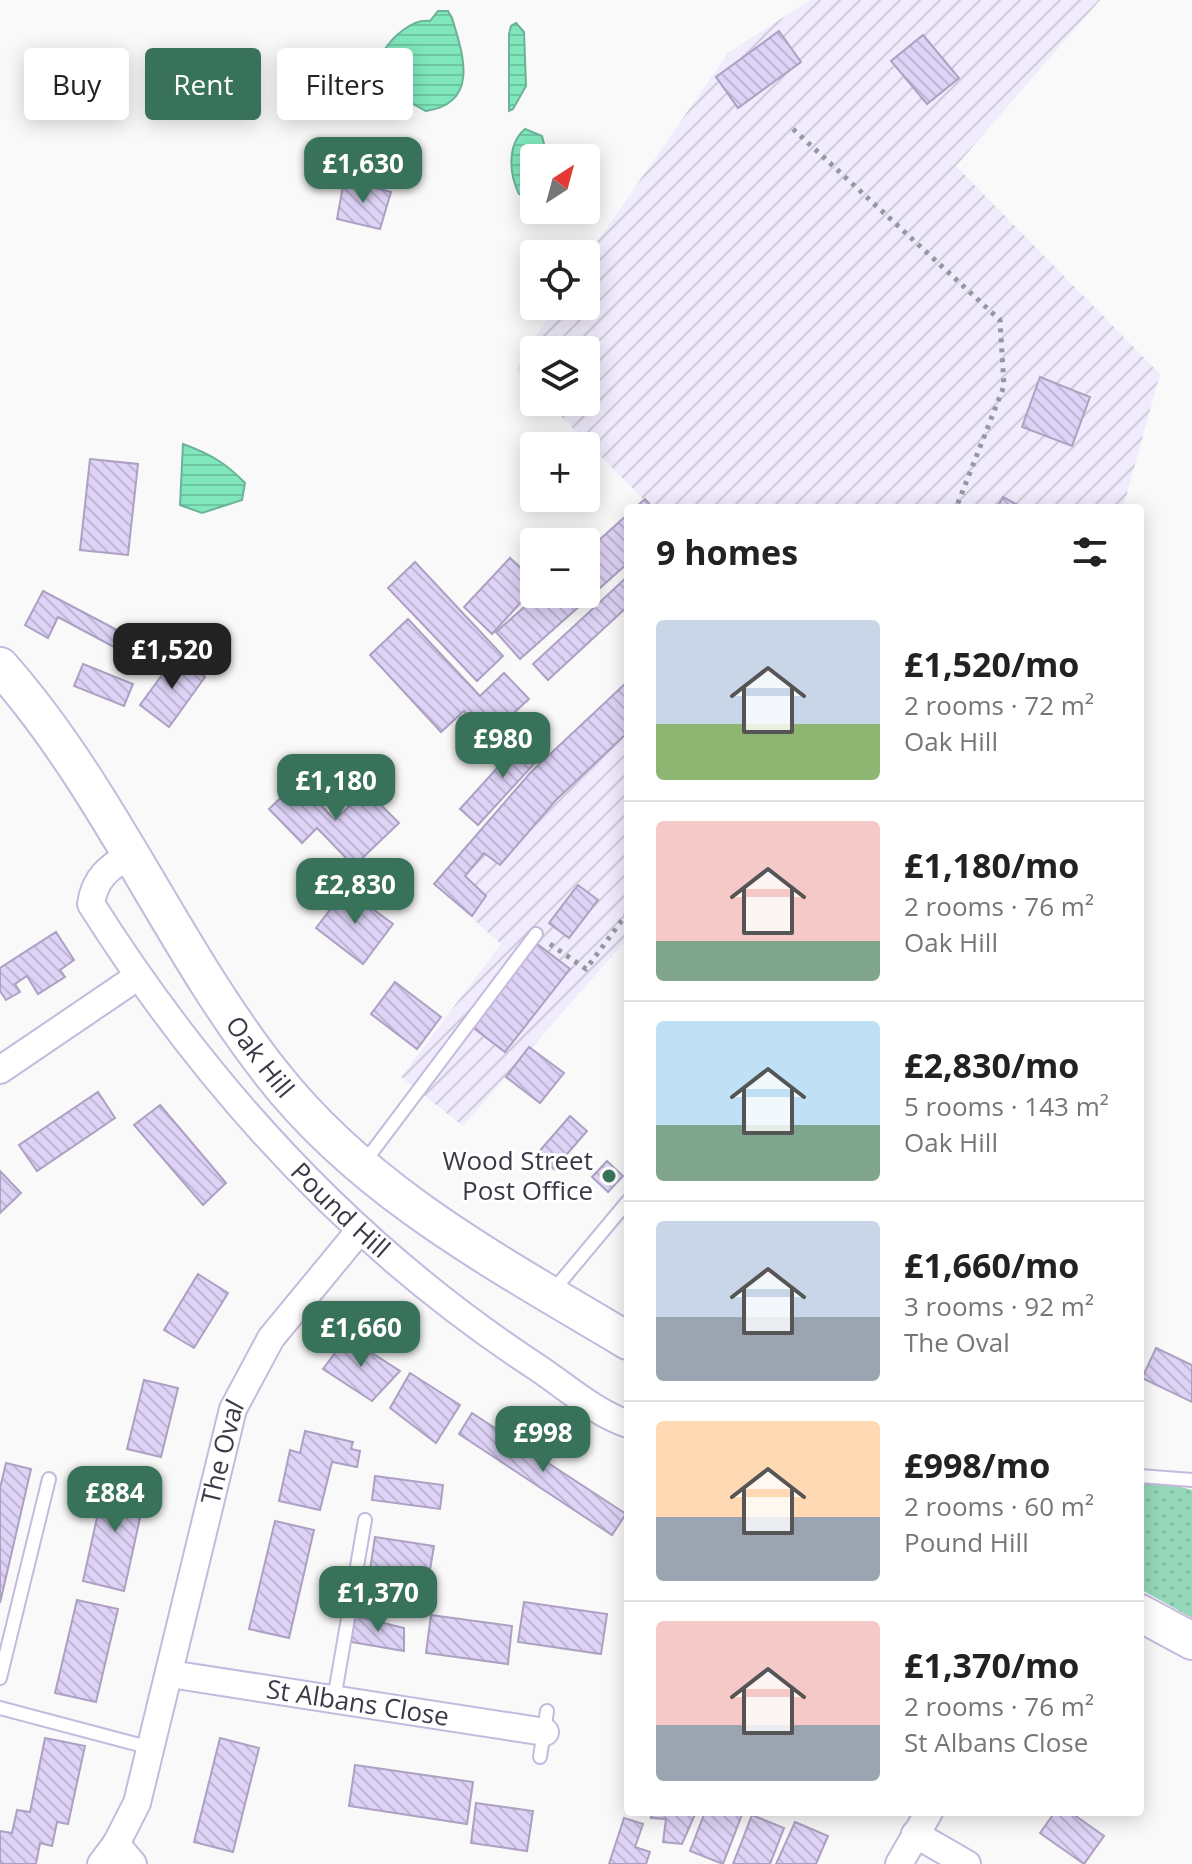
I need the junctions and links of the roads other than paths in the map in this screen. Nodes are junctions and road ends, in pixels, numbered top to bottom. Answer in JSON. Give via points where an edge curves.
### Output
{"nodes":[{"id":1,"x":0,"y":666,"type":"edge"},
{"id":2,"x":130,"y":854,"type":"junction"},
{"id":3,"x":536,"y":934,"type":"road end"},
{"id":4,"x":137,"y":977,"type":"junction"},
{"id":5,"x":0,"y":1070,"type":"edge"},
{"id":6,"x":362,"y":1167,"type":"junction"},
{"id":7,"x":624,"y":1206,"type":"edge"},
{"id":8,"x":360,"y":1230,"type":"junction"},
{"id":9,"x":550,"y":1294,"type":"junction"},
{"id":10,"x":624,"y":1339,"type":"edge"},
{"id":11,"x":624,"y":1421,"type":"edge"},
{"id":12,"x":1144,"y":1476,"type":"edge"},
{"id":13,"x":49,"y":1479,"type":"dead end"},
{"id":14,"x":1192,"y":1480,"type":"edge"},
{"id":15,"x":365,"y":1520,"type":"dead end"},
{"id":16,"x":1144,"y":1615,"type":"edge"},
{"id":17,"x":1192,"y":1640,"type":"edge"},
{"id":18,"x":170,"y":1674,"type":"junction"},
{"id":19,"x":0,"y":1678,"type":"edge"},
{"id":20,"x":334,"y":1699,"type":"junction"},
{"id":21,"x":0,"y":1708,"type":"edge"},
{"id":22,"x":544,"y":1733,"type":"dead end"},
{"id":23,"x":151,"y":1748,"type":"junction"},
{"id":24,"x":922,"y":1823,"type":"edge"},
{"id":25,"x":117,"y":1857,"type":"edge"},
{"id":26,"x":899,"y":1864,"type":"edge"},
{"id":27,"x":967,"y":1864,"type":"edge"}],
"edges":[{"from":1,"to":2,"type":"street","name":"Oak Hill","via":[[75,767]]},
{"from":2,"to":4,"type":"street","name":"Pound Hill","via":[[104,872],[91,904]]},
{"from":2,"to":6,"type":"street","name":"Oak Hill","via":[[271,1074]]},
{"from":3,"to":6,"type":"lane"},
{"from":4,"to":5,"type":"street"},
{"from":4,"to":8,"type":"street","name":"Pound Hill","via":[[239,1109]]},
{"from":6,"to":9,"type":"street","name":"Oak Hill","via":[[422,1216]]},
{"from":7,"to":9,"type":"lane"},
{"from":8,"to":11,"type":"street","name":"Pound Hill","via":[[426,1289],[495,1340]]},
{"from":8,"to":18,"type":"street","name":"The Oval","via":[[271,1338],[233,1409]]},
{"from":9,"to":10,"type":"street","name":"Oak Hill"},
{"from":12,"to":14,"type":"lane"},
{"from":13,"to":19,"type":"lane"},
{"from":15,"to":20,"type":"lane"},
{"from":16,"to":17,"type":"street"},
{"from":18,"to":20,"type":"street","name":"St Albans Close"},
{"from":18,"to":23,"type":"street","name":"The Oval"},
{"from":20,"to":22,"type":"street","name":"St Albans Close"},
{"from":21,"to":23,"type":"lane"},
{"from":23,"to":25,"type":"street","name":"The Oval"},
{"from":24,"to":26,"type":"street"},
{"from":24,"to":27,"type":"street"}]}
